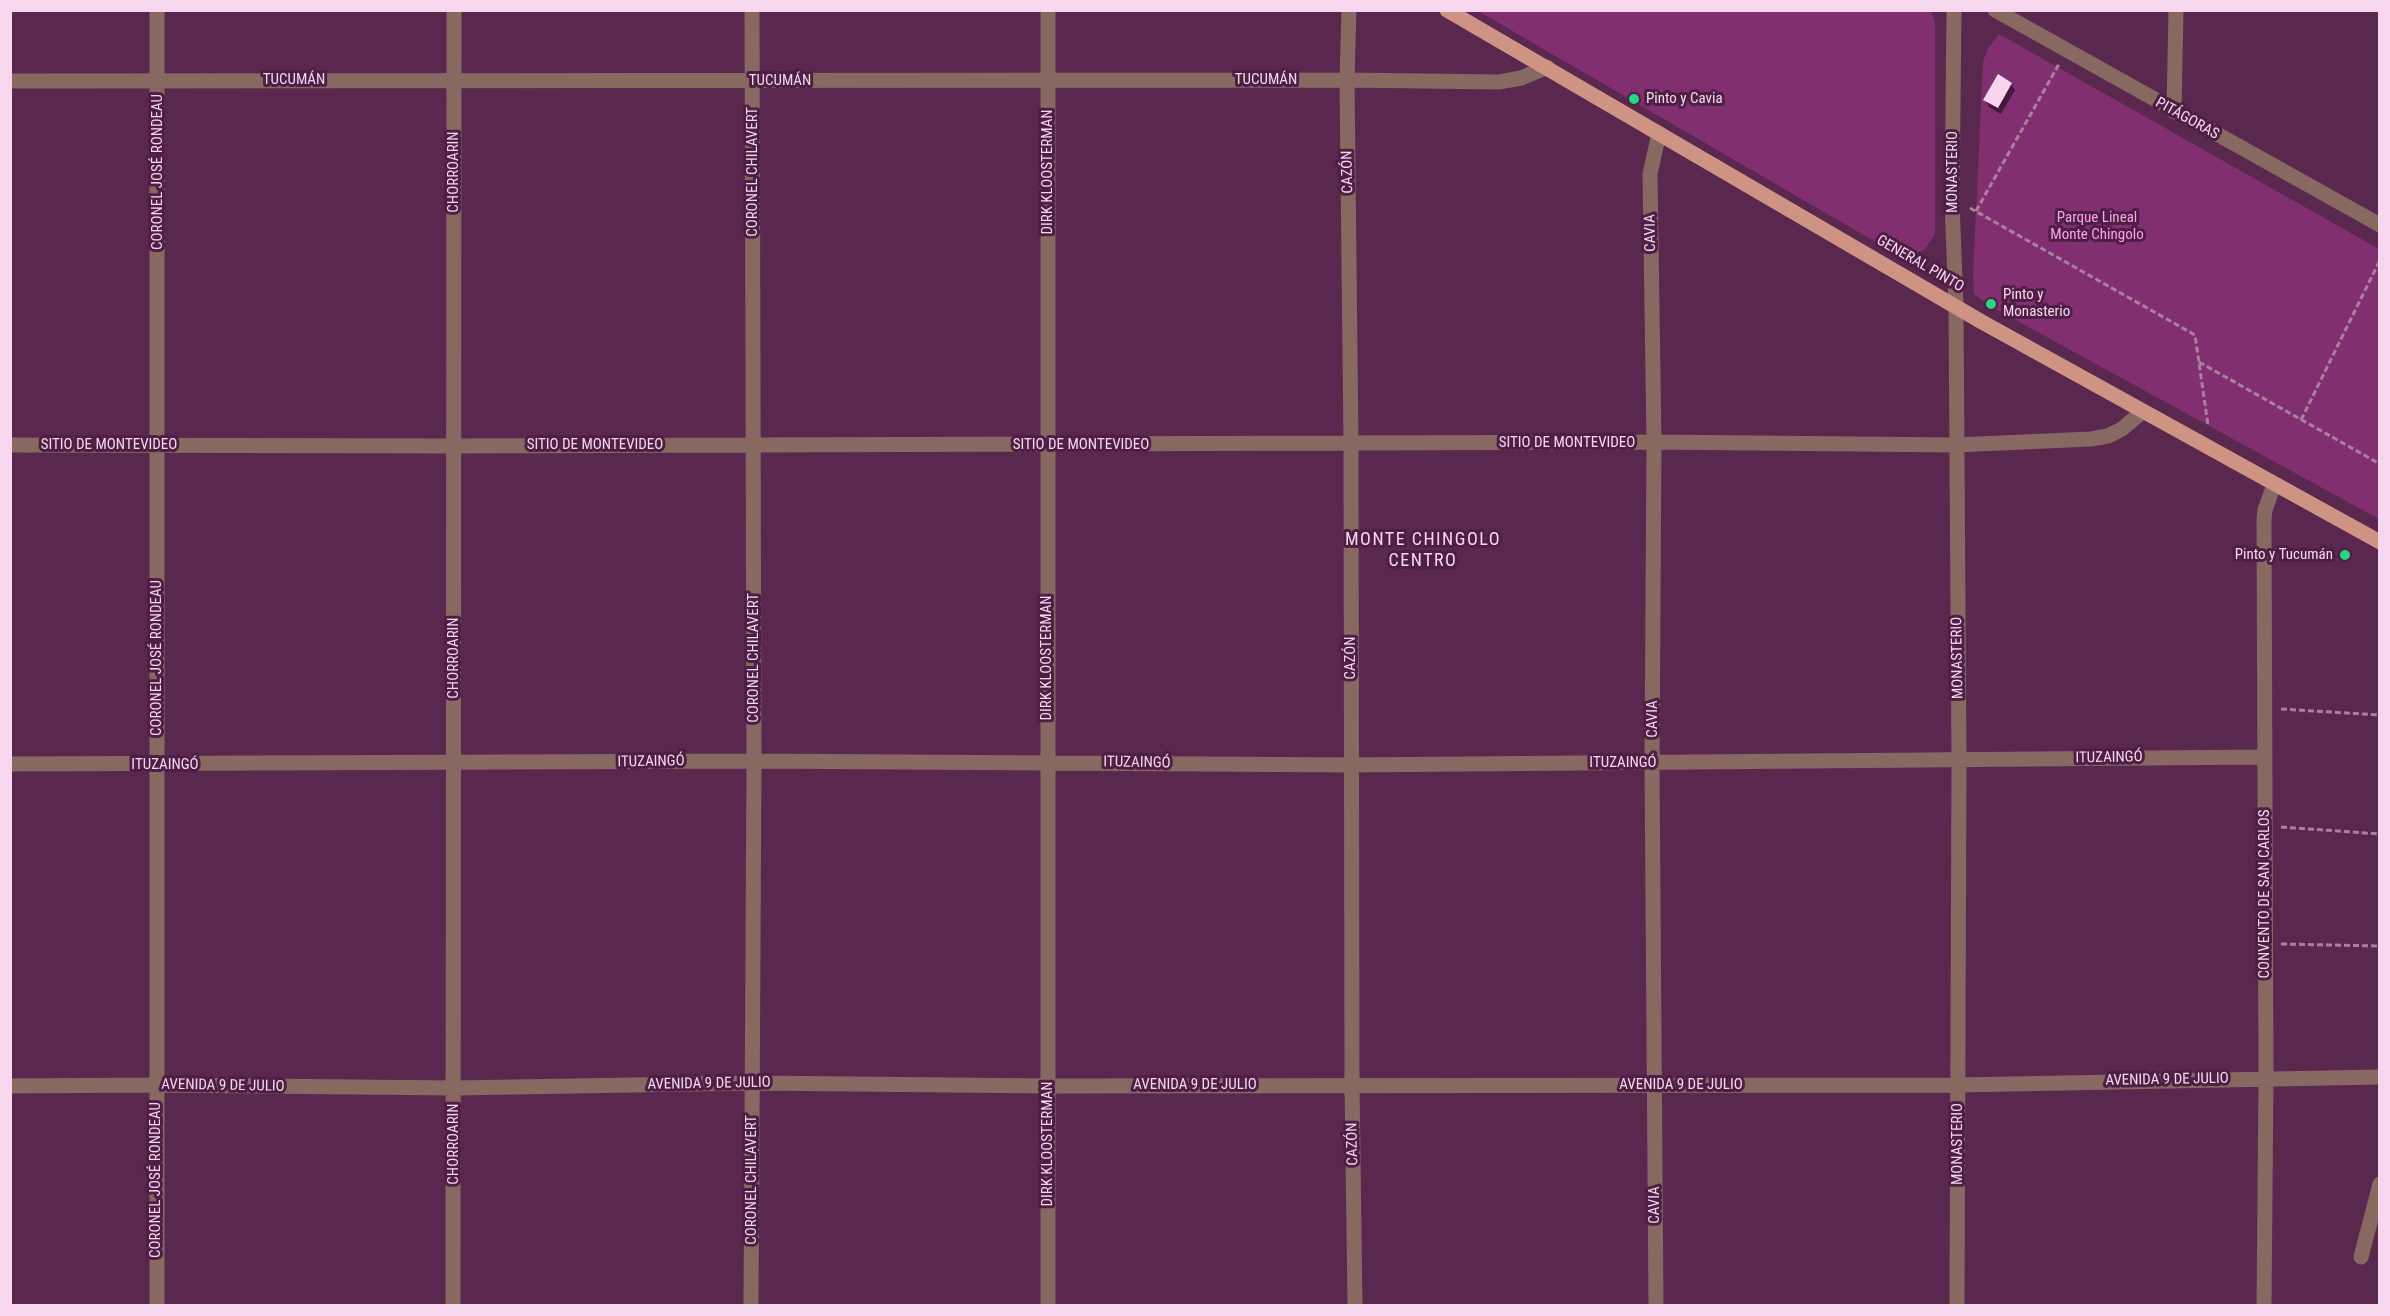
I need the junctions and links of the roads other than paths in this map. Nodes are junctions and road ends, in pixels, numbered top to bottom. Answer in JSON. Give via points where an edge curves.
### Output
{"nodes":[{"id":1,"x":158,"y":10,"type":"edge"},
{"id":2,"x":454,"y":10,"type":"edge"},
{"id":3,"x":752,"y":10,"type":"edge"},
{"id":4,"x":1048,"y":10,"type":"edge"},
{"id":5,"x":1349,"y":10,"type":"edge"},
{"id":6,"x":1447,"y":10,"type":"edge"},
{"id":7,"x":1954,"y":10,"type":"edge"},
{"id":8,"x":1995,"y":10,"type":"edge"},
{"id":9,"x":2176,"y":10,"type":"edge"},
{"id":10,"x":1547,"y":68,"type":"junction"},
{"id":11,"x":158,"y":80,"type":"junction"},
{"id":12,"x":1347,"y":80,"type":"junction"},
{"id":13,"x":10,"y":81,"type":"edge"},
{"id":14,"x":454,"y":81,"type":"junction"},
{"id":15,"x":753,"y":81,"type":"junction"},
{"id":16,"x":1048,"y":81,"type":"junction"},
{"id":17,"x":2174,"y":112,"type":"junction"},
{"id":18,"x":1659,"y":133,"type":"junction"},
{"id":19,"x":2379,"y":225,"type":"edge"},
{"id":20,"x":1956,"y":306,"type":"junction"},
{"id":21,"x":2143,"y":411,"type":"junction"},
{"id":22,"x":1654,"y":442,"type":"junction"},
{"id":23,"x":157,"y":444,"type":"junction"},
{"id":24,"x":752,"y":444,"type":"junction"},
{"id":25,"x":1351,"y":444,"type":"junction"},
{"id":26,"x":10,"y":445,"type":"edge"},
{"id":27,"x":1048,"y":445,"type":"junction"},
{"id":28,"x":1956,"y":445,"type":"junction"},
{"id":29,"x":454,"y":446,"type":"junction"},
{"id":30,"x":2274,"y":485,"type":"junction"},
{"id":31,"x":2379,"y":542,"type":"edge"},
{"id":32,"x":2264,"y":757,"type":"junction"},
{"id":33,"x":1959,"y":760,"type":"junction"},
{"id":34,"x":754,"y":761,"type":"junction"},
{"id":35,"x":1047,"y":762,"type":"junction"},
{"id":36,"x":1652,"y":763,"type":"junction"},
{"id":37,"x":10,"y":764,"type":"edge"},
{"id":38,"x":454,"y":764,"type":"junction"},
{"id":39,"x":156,"y":765,"type":"junction"},
{"id":40,"x":1351,"y":765,"type":"junction"},
{"id":41,"x":2379,"y":1077,"type":"edge"},
{"id":42,"x":2266,"y":1078,"type":"junction"},
{"id":43,"x":753,"y":1083,"type":"junction"},
{"id":44,"x":1352,"y":1084,"type":"junction"},
{"id":45,"x":1654,"y":1084,"type":"junction"},
{"id":46,"x":156,"y":1085,"type":"junction"},
{"id":47,"x":1958,"y":1085,"type":"junction"},
{"id":48,"x":10,"y":1086,"type":"edge"},
{"id":49,"x":1048,"y":1086,"type":"junction"},
{"id":50,"x":454,"y":1088,"type":"junction"},
{"id":51,"x":2379,"y":1184,"type":"edge"},
{"id":52,"x":2361,"y":1257,"type":"dead end"},
{"id":53,"x":157,"y":1305,"type":"edge"},
{"id":54,"x":453,"y":1305,"type":"edge"},
{"id":55,"x":751,"y":1305,"type":"edge"},
{"id":56,"x":1048,"y":1305,"type":"edge"},
{"id":57,"x":1355,"y":1305,"type":"edge"},
{"id":58,"x":1656,"y":1305,"type":"edge"},
{"id":59,"x":1957,"y":1305,"type":"edge"},
{"id":60,"x":2264,"y":1305,"type":"edge"}],
"edges":[{"from":1,"to":11,"type":"street","name":"CORONEL JOSÉ RONDEAU"},
{"from":2,"to":14,"type":"street","name":"CHORROARIN"},
{"from":3,"to":15,"type":"street","name":"CORONEL CHILAVERT"},
{"from":4,"to":16,"type":"street","name":"DIRK KLOOSTERMAN"},
{"from":5,"to":12,"type":"street","name":"CAZÓN"},
{"from":6,"to":10,"type":"main road","name":"GENERAL PINTO"},
{"from":7,"to":20,"type":"street","name":"MONASTERIO","via":[[1952,203]]},
{"from":8,"to":17,"type":"street","name":"PITÁGORAS"},
{"from":9,"to":17,"type":"street"},
{"from":10,"to":12,"type":"street","name":"TUCUMÁN","via":[[1499,82]]},
{"from":10,"to":18,"type":"main road","name":"GENERAL PINTO"},
{"from":11,"to":13,"type":"street","name":"TUCUMÁN"},
{"from":11,"to":14,"type":"street","name":"TUCUMÁN"},
{"from":11,"to":23,"type":"street","name":"CORONEL JOSÉ RONDEAU"},
{"from":12,"to":16,"type":"street","name":"TUCUMÁN"},
{"from":12,"to":25,"type":"street","name":"CAZÓN"},
{"from":14,"to":15,"type":"street","name":"TUCUMÁN"},
{"from":14,"to":29,"type":"street","name":"CHORROARIN"},
{"from":15,"to":16,"type":"street","name":"TUCUMÁN"},
{"from":15,"to":24,"type":"street","name":"CORONEL CHILAVERT"},
{"from":16,"to":27,"type":"street","name":"DIRK KLOOSTERMAN"},
{"from":17,"to":19,"type":"street","name":"PITÁGORAS"},
{"from":18,"to":20,"type":"main road","name":"GENERAL PINTO"},
{"from":18,"to":22,"type":"street","name":"CAVIA","via":[[1650,174]]},
{"from":20,"to":21,"type":"main road","name":"GENERAL PINTO"},
{"from":20,"to":28,"type":"street","name":"MONASTERIO"},
{"from":21,"to":28,"type":"street","name":"SITIO DE MONTEVIDEO","via":[[2108,436]]},
{"from":21,"to":30,"type":"main road","name":"GENERAL PINTO"},
{"from":22,"to":25,"type":"street","name":"SITIO DE MONTEVIDEO"},
{"from":22,"to":28,"type":"street","name":"SITIO DE MONTEVIDEO"},
{"from":22,"to":36,"type":"street","name":"CAVIA"},
{"from":23,"to":26,"type":"street","name":"SITIO DE MONTEVIDEO"},
{"from":23,"to":29,"type":"street","name":"SITIO DE MONTEVIDEO"},
{"from":23,"to":39,"type":"street","name":"CORONEL JOSÉ RONDEAU"},
{"from":24,"to":27,"type":"street","name":"SITIO DE MONTEVIDEO"},
{"from":24,"to":29,"type":"street","name":"SITIO DE MONTEVIDEO"},
{"from":24,"to":34,"type":"street","name":"CORONEL CHILAVERT"},
{"from":25,"to":27,"type":"street","name":"SITIO DE MONTEVIDEO"},
{"from":25,"to":40,"type":"street","name":"CAZÓN"},
{"from":27,"to":35,"type":"street","name":"DIRK KLOOSTERMAN"},
{"from":28,"to":33,"type":"street","name":"MONASTERIO"},
{"from":29,"to":38,"type":"street","name":"CHORROARIN"},
{"from":30,"to":31,"type":"main road","name":"GENERAL PINTO"},
{"from":30,"to":32,"type":"street","name":"CONVENTO DE SAN CARLOS","via":[[2264,519]]},
{"from":32,"to":33,"type":"street","name":"ITUZAINGÓ"},
{"from":32,"to":42,"type":"street","name":"CONVENTO DE SAN CARLOS"},
{"from":33,"to":36,"type":"street","name":"ITUZAINGÓ"},
{"from":33,"to":47,"type":"street","name":"MONASTERIO"},
{"from":34,"to":35,"type":"street","name":"ITUZAINGÓ"},
{"from":34,"to":38,"type":"street","name":"ITUZAINGÓ"},
{"from":34,"to":43,"type":"street","name":"CORONEL CHILAVERT"},
{"from":35,"to":40,"type":"street","name":"ITUZAINGÓ"},
{"from":35,"to":49,"type":"street","name":"DIRK KLOOSTERMAN"},
{"from":36,"to":40,"type":"street","name":"ITUZAINGÓ"},
{"from":36,"to":45,"type":"street","name":"CAVIA"},
{"from":37,"to":39,"type":"street","name":"ITUZAINGÓ"},
{"from":38,"to":39,"type":"street","name":"ITUZAINGÓ"},
{"from":38,"to":50,"type":"street","name":"CHORROARIN"},
{"from":39,"to":46,"type":"street","name":"CORONEL JOSÉ RONDEAU"},
{"from":40,"to":44,"type":"street","name":"CAZÓN"},
{"from":41,"to":42,"type":"street","name":"AVENIDA 9 DE JULIO"},
{"from":42,"to":47,"type":"street","name":"AVENIDA 9 DE JULIO"},
{"from":42,"to":60,"type":"street","name":"CONVENTO DE SAN CARLOS"},
{"from":43,"to":49,"type":"street","name":"AVENIDA 9 DE JULIO"},
{"from":43,"to":50,"type":"street","name":"AVENIDA 9 DE JULIO"},
{"from":43,"to":55,"type":"street","name":"CORONEL CHILAVERT"},
{"from":44,"to":45,"type":"street","name":"AVENIDA 9 DE JULIO"},
{"from":44,"to":49,"type":"street","name":"AVENIDA 9 DE JULIO"},
{"from":44,"to":57,"type":"street","name":"CAZÓN"},
{"from":45,"to":47,"type":"street","name":"AVENIDA 9 DE JULIO"},
{"from":45,"to":58,"type":"street","name":"CAVIA"},
{"from":46,"to":48,"type":"street","name":"AVENIDA 9 DE JULIO"},
{"from":46,"to":50,"type":"street","name":"AVENIDA 9 DE JULIO"},
{"from":46,"to":53,"type":"street","name":"CORONEL JOSÉ RONDEAU"},
{"from":47,"to":59,"type":"street","name":"MONASTERIO"},
{"from":49,"to":56,"type":"street","name":"DIRK KLOOSTERMAN"},
{"from":50,"to":54,"type":"street","name":"CHORROARIN"},
{"from":51,"to":52,"type":"street"}]}
